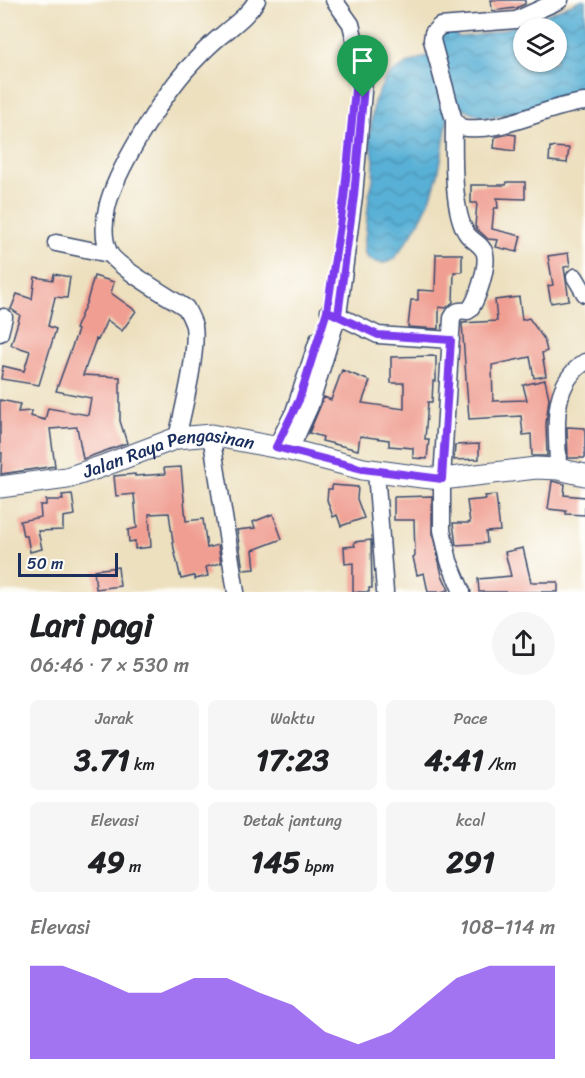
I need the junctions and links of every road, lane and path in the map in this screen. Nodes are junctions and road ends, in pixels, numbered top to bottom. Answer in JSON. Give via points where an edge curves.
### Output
{"nodes":[{"id":1,"x":257,"y":0,"type":"edge"},
{"id":2,"x":325,"y":0,"type":"edge"},
{"id":3,"x":334,"y":0,"type":"edge"},
{"id":4,"x":560,"y":0,"type":"edge"},
{"id":5,"x":360,"y":80,"type":"junction"},
{"id":6,"x":585,"y":102,"type":"edge"},
{"id":7,"x":452,"y":115,"type":"junction"},
{"id":8,"x":56,"y":243,"type":"dead end"},
{"id":9,"x":109,"y":254,"type":"junction"},
{"id":10,"x":575,"y":277,"type":"dead end"},
{"id":11,"x":585,"y":294,"type":"edge"},
{"id":12,"x":333,"y":313,"type":"junction"},
{"id":13,"x":451,"y":340,"type":"junction"},
{"id":14,"x":585,"y":362,"type":"edge"},
{"id":15,"x":211,"y":435,"type":"junction"},
{"id":16,"x":177,"y":438,"type":"junction"},
{"id":17,"x":283,"y":449,"type":"junction"},
{"id":18,"x":558,"y":469,"type":"junction"},
{"id":19,"x":376,"y":471,"type":"junction"},
{"id":20,"x":585,"y":475,"type":"edge"},
{"id":21,"x":442,"y":479,"type":"junction"},
{"id":22,"x":0,"y":487,"type":"edge"},
{"id":23,"x":236,"y":592,"type":"edge"},
{"id":24,"x":385,"y":592,"type":"edge"},
{"id":25,"x":462,"y":592,"type":"edge"}],
"edges":[{"from":1,"to":9,"type":"street","via":[[240,21],[186,70],[135,147],[107,205],[104,223]]},
{"from":2,"to":5,"type":"street","via":[[345,31]]},
{"from":3,"to":5,"type":"street","via":[[351,24]]},
{"from":4,"to":7,"type":"street","via":[[516,20],[440,26],[433,33]]},
{"from":5,"to":12,"type":"street","via":[[354,196]]},
{"from":6,"to":7,"type":"street","via":[[558,106],[491,128],[462,127]]},
{"from":7,"to":13,"type":"street","via":[[458,211],[467,234],[483,251],[485,261],[474,306],[468,311],[454,312]]},
{"from":8,"to":9,"type":"street"},
{"from":9,"to":16,"type":"street","via":[[186,308],[192,318],[194,340]]},
{"from":10,"to":11,"type":"street"},
{"from":12,"to":13,"type":"street","via":[[378,335]]},
{"from":12,"to":17,"type":"street","via":[[310,406]]},
{"from":13,"to":21,"type":"street"},
{"from":14,"to":18,"type":"street","via":[[562,387],[557,409]]},
{"from":15,"to":16,"type":"main road","name":"Jalan Raya Pengasinan"},
{"from":15,"to":17,"type":"main road","name":"Jalan Raya Pengasinan"},
{"from":15,"to":23,"type":"street"},
{"from":16,"to":22,"type":"main road","name":"Jalan Raya Pengasinan","via":[[67,478]]},
{"from":17,"to":19,"type":"main road","name":"Jalan Raya Pengasinan"},
{"from":18,"to":20,"type":"main road","name":"Jalan Raya Pengasinan"},
{"from":18,"to":21,"type":"main road","name":"Jalan Raya Pengasinan"},
{"from":19,"to":21,"type":"main road","name":"Jalan Raya Pengasinan"},
{"from":19,"to":24,"type":"street"},
{"from":21,"to":25,"type":"street","via":[[442,530],[448,561]]}]}
